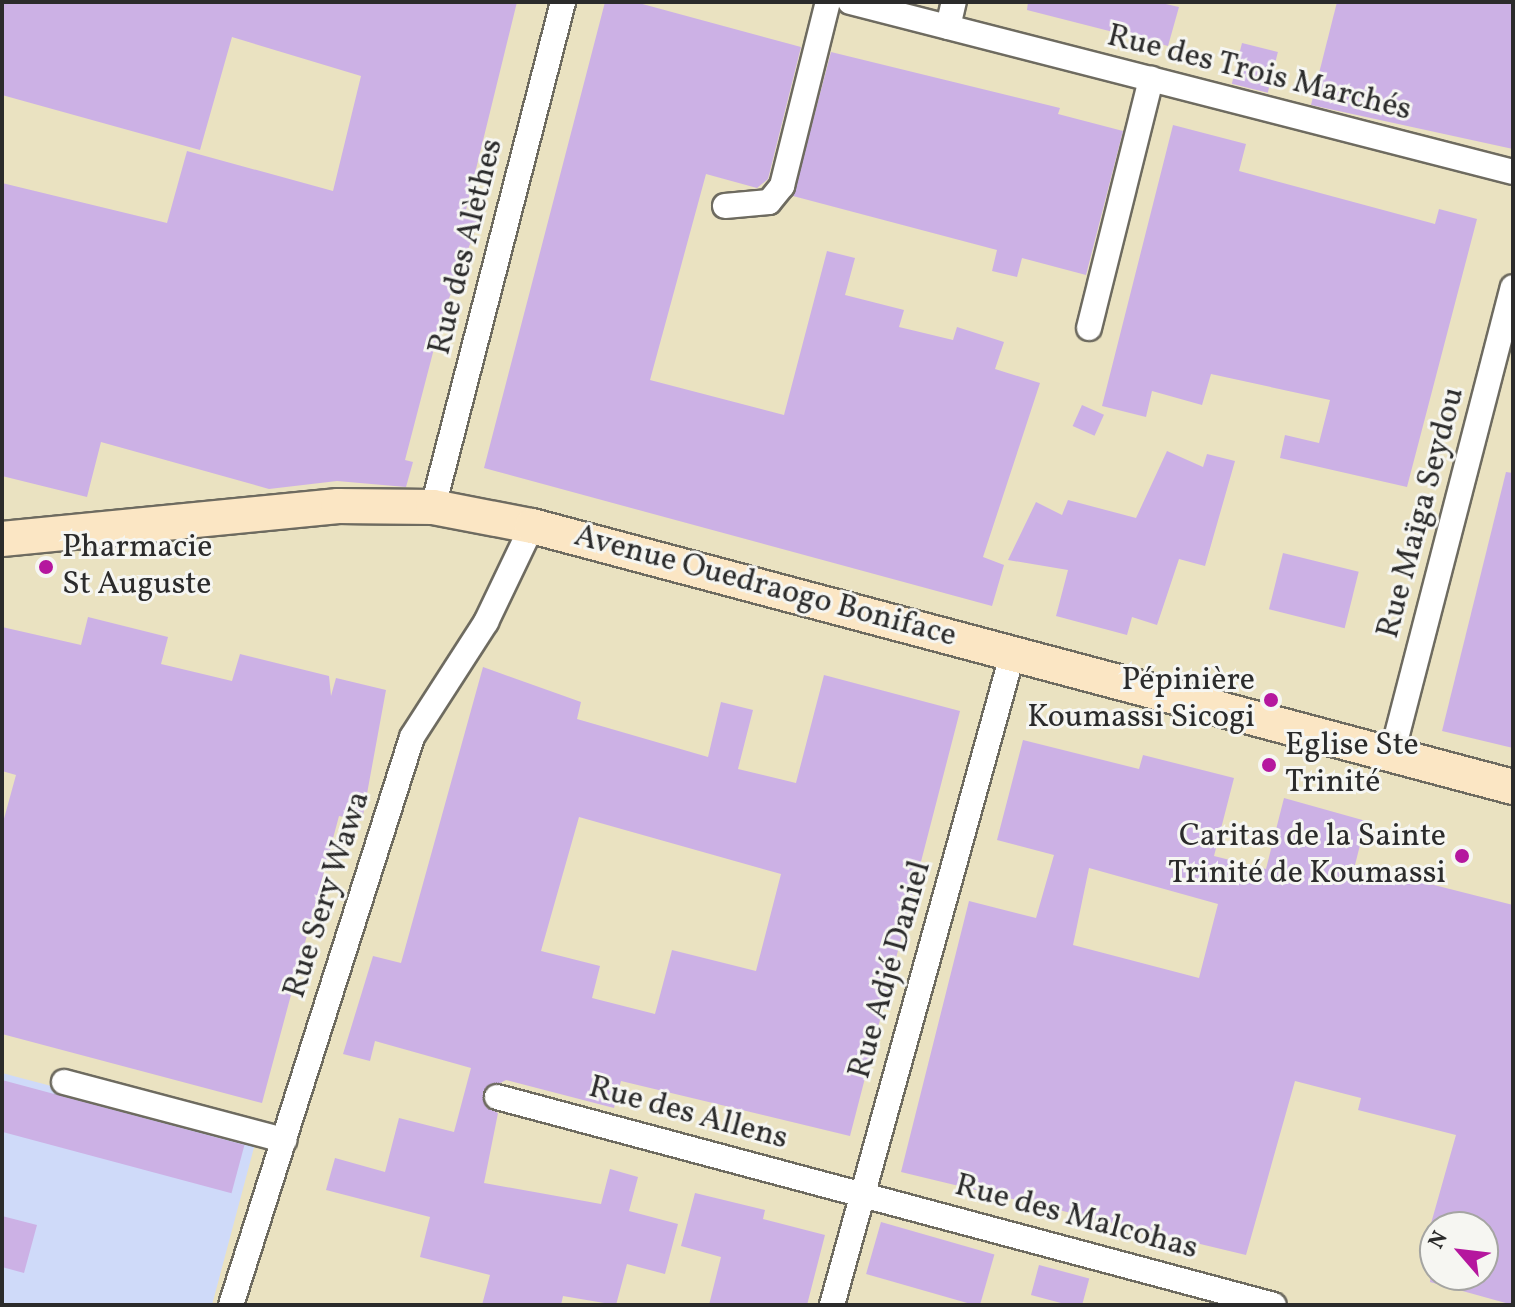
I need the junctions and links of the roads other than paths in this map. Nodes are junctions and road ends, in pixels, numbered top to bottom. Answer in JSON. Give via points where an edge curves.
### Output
{"nodes":[{"id":1,"x":563,"y":2,"type":"edge"},
{"id":2,"x":828,"y":2,"type":"edge"},
{"id":3,"x":850,"y":2,"type":"edge"},
{"id":4,"x":954,"y":2,"type":"edge"},
{"id":5,"x":948,"y":27,"type":"junction"},
{"id":6,"x":1151,"y":79,"type":"junction"},
{"id":7,"x":1513,"y":172,"type":"edge"},
{"id":8,"x":725,"y":206,"type":"dead end"},
{"id":9,"x":1513,"y":287,"type":"edge"},
{"id":10,"x":1089,"y":328,"type":"dead end"},
{"id":11,"x":433,"y":507,"type":"junction"},
{"id":12,"x":532,"y":526,"type":"junction"},
{"id":13,"x":2,"y":539,"type":"edge"},
{"id":14,"x":1013,"y":652,"type":"junction"},
{"id":15,"x":1392,"y":754,"type":"junction"},
{"id":16,"x":1513,"y":787,"type":"edge"},
{"id":17,"x":64,"y":1082,"type":"dead end"},
{"id":18,"x":497,"y":1097,"type":"dead end"},
{"id":19,"x":284,"y":1140,"type":"junction"},
{"id":20,"x":862,"y":1194,"type":"junction"},
{"id":21,"x":231,"y":1305,"type":"edge"},
{"id":22,"x":832,"y":1305,"type":"edge"},
{"id":23,"x":1274,"y":1305,"type":"edge"}],
"edges":[{"from":1,"to":11,"type":"street","name":"Rue des Alèthes"},
{"from":2,"to":8,"type":"street","via":[[782,186],[769,202]]},
{"from":3,"to":5,"type":"street","name":"Rue des Trois Marchés"},
{"from":4,"to":5,"type":"street"},
{"from":5,"to":6,"type":"street","name":"Rue des Trois Marchés"},
{"from":6,"to":7,"type":"street","name":"Rue des Trois Marchés"},
{"from":6,"to":10,"type":"street"},
{"from":9,"to":15,"type":"street","name":"Rue Maïga Seydou"},
{"from":11,"to":12,"type":"street","name":"Avenue Ouedraogo Boniface"},
{"from":11,"to":13,"type":"street","name":"Avenue Ouedraogo Boniface","via":[[338,506]]},
{"from":12,"to":14,"type":"street","name":"Avenue Ouedraogo Boniface"},
{"from":12,"to":19,"type":"street","name":"Rue Sery Wawa","via":[[486,622],[412,737]]},
{"from":14,"to":15,"type":"street","name":"Avenue Ouedraogo Boniface"},
{"from":14,"to":20,"type":"street","name":"Rue Adjé Daniel"},
{"from":15,"to":16,"type":"street","name":"Avenue Ouedraogo Boniface"},
{"from":17,"to":19,"type":"street"},
{"from":18,"to":20,"type":"street","name":"Rue des Allens"},
{"from":19,"to":21,"type":"street","name":"Rue Sery Wawa"},
{"from":20,"to":22,"type":"street","name":"Rue Adjé Daniel"},
{"from":20,"to":23,"type":"street","name":"Rue des Malcohas"}]}
